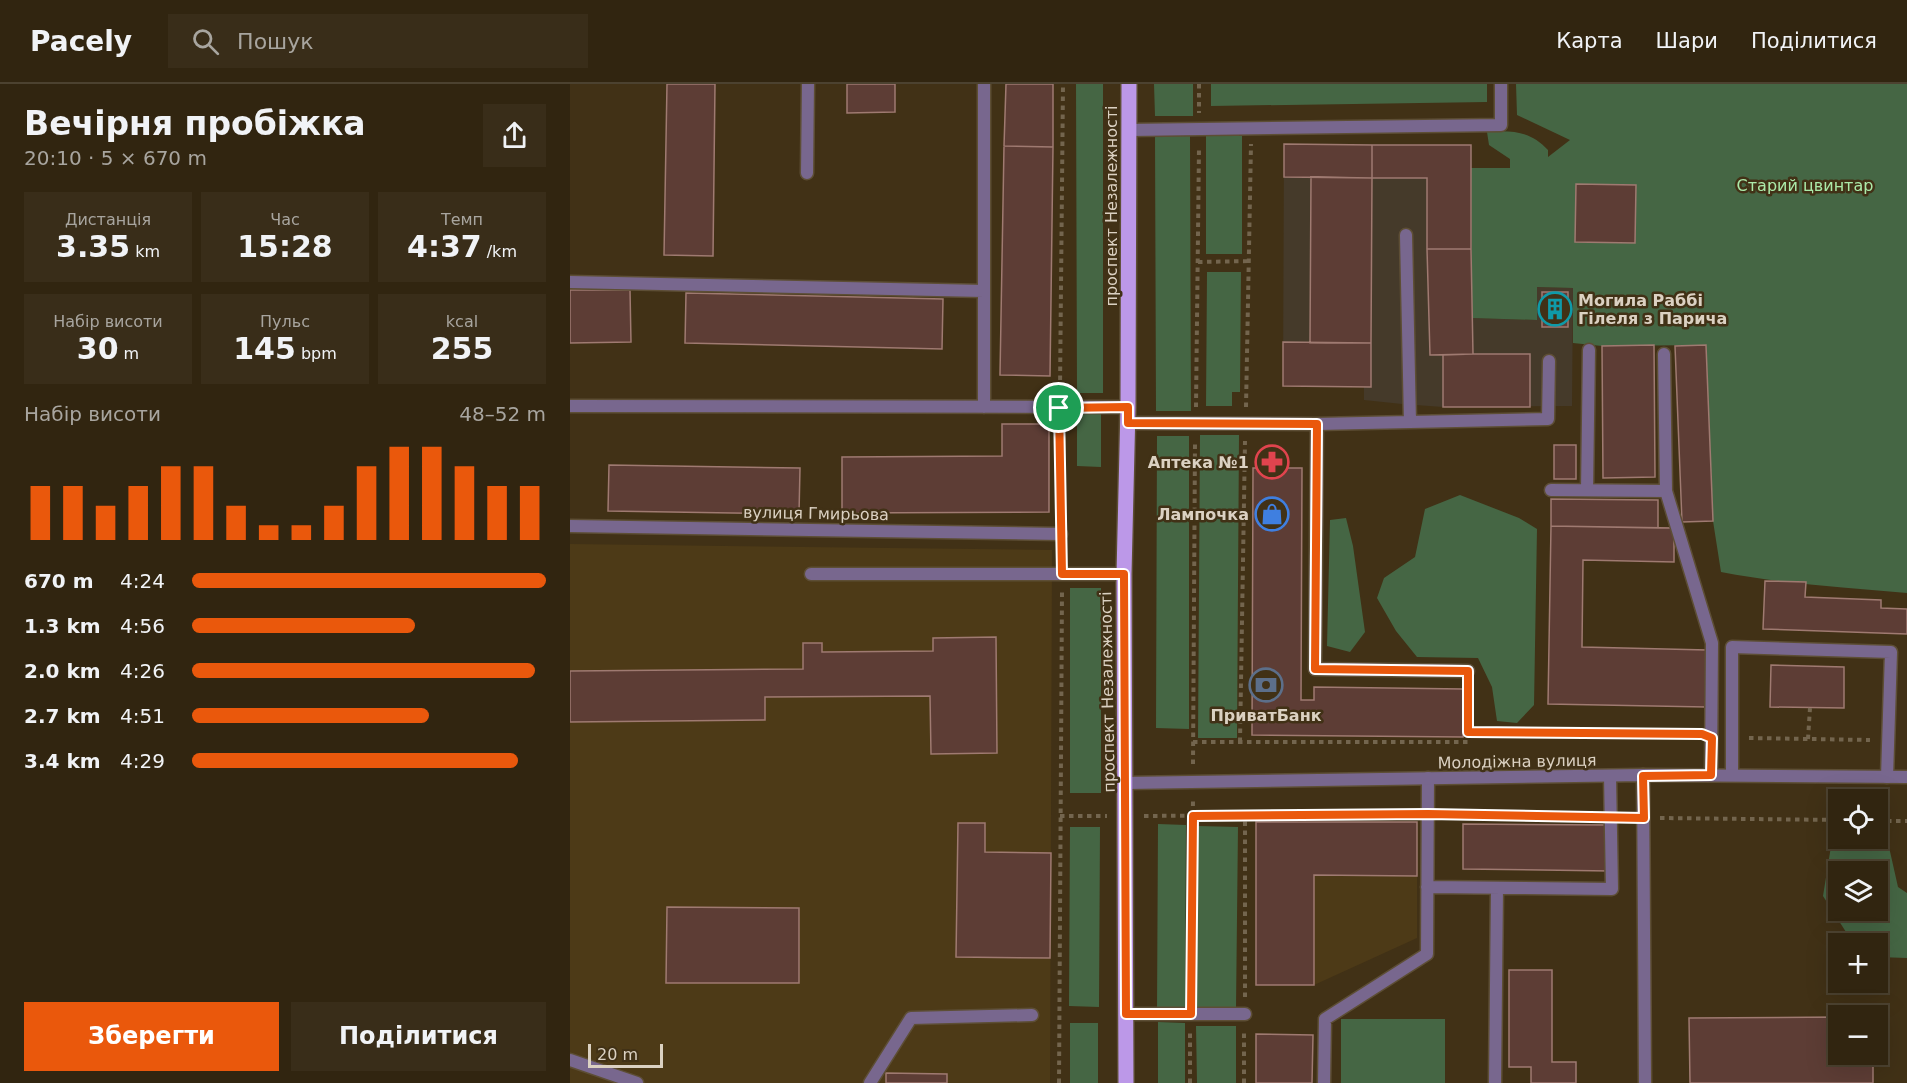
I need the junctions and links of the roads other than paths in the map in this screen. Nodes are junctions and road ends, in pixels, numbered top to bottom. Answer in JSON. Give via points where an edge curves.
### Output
{"nodes":[{"id":1,"x":808,"y":84,"type":"edge"},
{"id":2,"x":984,"y":84,"type":"edge"},
{"id":3,"x":1129,"y":84,"type":"edge"},
{"id":4,"x":1501,"y":84,"type":"edge"},
{"id":5,"x":1129,"y":130,"type":"junction"},
{"id":6,"x":807,"y":173,"type":"dead end"},
{"id":7,"x":1406,"y":236,"type":"dead end"},
{"id":8,"x":570,"y":282,"type":"edge"},
{"id":9,"x":984,"y":291,"type":"junction"},
{"id":10,"x":1589,"y":350,"type":"dead end"},
{"id":11,"x":1664,"y":354,"type":"dead end"},
{"id":12,"x":1549,"y":362,"type":"dead end"},
{"id":13,"x":570,"y":406,"type":"edge"},
{"id":14,"x":984,"y":407,"type":"junction"},
{"id":15,"x":1128,"y":407,"type":"junction"},
{"id":16,"x":1410,"y":422,"type":"junction"},
{"id":17,"x":1128,"y":423,"type":"junction"},
{"id":18,"x":1317,"y":424,"type":"junction"},
{"id":19,"x":1551,"y":490,"type":"dead end"},
{"id":20,"x":1587,"y":490,"type":"junction"},
{"id":21,"x":1666,"y":490,"type":"junction"},
{"id":22,"x":570,"y":526,"type":"edge"},
{"id":23,"x":1061,"y":534,"type":"road end"},
{"id":24,"x":811,"y":574,"type":"dead end"},
{"id":25,"x":1124,"y":574,"type":"junction"},
{"id":26,"x":1468,"y":671,"type":"road end"},
{"id":27,"x":1711,"y":775,"type":"junction"},
{"id":28,"x":1732,"y":775,"type":"junction"},
{"id":29,"x":1610,"y":776,"type":"junction"},
{"id":30,"x":1643,"y":776,"type":"junction"},
{"id":31,"x":1887,"y":777,"type":"junction"},
{"id":32,"x":1907,"y":777,"type":"edge"},
{"id":33,"x":1428,"y":778,"type":"junction"},
{"id":34,"x":1126,"y":783,"type":"junction"},
{"id":35,"x":1427,"y":887,"type":"junction"},
{"id":36,"x":1497,"y":888,"type":"junction"},
{"id":37,"x":1126,"y":1014,"type":"junction"},
{"id":38,"x":1245,"y":1014,"type":"road end"},
{"id":39,"x":1032,"y":1015,"type":"dead end"},
{"id":40,"x":570,"y":1060,"type":"edge"},
{"id":41,"x":637,"y":1083,"type":"edge"},
{"id":42,"x":870,"y":1083,"type":"edge"},
{"id":43,"x":1126,"y":1083,"type":"edge"},
{"id":44,"x":1324,"y":1083,"type":"edge"},
{"id":45,"x":1495,"y":1083,"type":"edge"},
{"id":46,"x":1645,"y":1083,"type":"edge"}],
"edges":[{"from":1,"to":6,"type":"street"},
{"from":2,"to":9,"type":"street"},
{"from":3,"to":5,"type":"main road","name":"проспект Незалежності"},
{"from":4,"to":5,"type":"street","via":[[1501,125]]},
{"from":5,"to":15,"type":"main road","name":"проспект Незалежності"},
{"from":7,"to":16,"type":"street"},
{"from":8,"to":9,"type":"street"},
{"from":9,"to":14,"type":"street"},
{"from":10,"to":20,"type":"street"},
{"from":11,"to":21,"type":"street"},
{"from":12,"to":16,"type":"street","via":[[1548,419]]},
{"from":13,"to":14,"type":"street"},
{"from":14,"to":15,"type":"street"},
{"from":15,"to":17,"type":"main road","name":"проспект Незалежності"},
{"from":16,"to":18,"type":"street"},
{"from":17,"to":18,"type":"street"},
{"from":17,"to":25,"type":"main road","name":"проспект Незалежності"},
{"from":18,"to":26,"type":"street","via":[[1315,669]]},
{"from":19,"to":20,"type":"street"},
{"from":20,"to":21,"type":"street"},
{"from":21,"to":27,"type":"street","via":[[1712,643]]},
{"from":22,"to":23,"type":"street","name":"вулиця Гмирьова"},
{"from":24,"to":25,"type":"street"},
{"from":25,"to":34,"type":"main road","name":"проспект Незалежності"},
{"from":27,"to":28,"type":"street","name":"Молодіжна вулиця"},
{"from":27,"to":30,"type":"street","name":"Молодіжна вулиця"},
{"from":28,"to":31,"type":"street","name":"Молодіжна вулиця"},
{"from":28,"to":31,"type":"street","via":[[1732,647],[1891,652]]},
{"from":29,"to":30,"type":"street","name":"Молодіжна вулиця"},
{"from":29,"to":33,"type":"street","name":"Молодіжна вулиця"},
{"from":29,"to":36,"type":"street","via":[[1612,889]]},
{"from":30,"to":46,"type":"street"},
{"from":31,"to":32,"type":"street","name":"Молодіжна вулиця"},
{"from":33,"to":34,"type":"street","name":"Молодіжна вулиця"},
{"from":33,"to":35,"type":"street"},
{"from":34,"to":37,"type":"main road","name":"проспект Незалежності"},
{"from":35,"to":36,"type":"street"},
{"from":35,"to":44,"type":"street","via":[[1427,954],[1325,1019]]},
{"from":36,"to":45,"type":"street"},
{"from":37,"to":38,"type":"street"},
{"from":37,"to":43,"type":"main road","name":"проспект Незалежності"},
{"from":39,"to":42,"type":"street","via":[[912,1018]]},
{"from":40,"to":41,"type":"street"}]}
